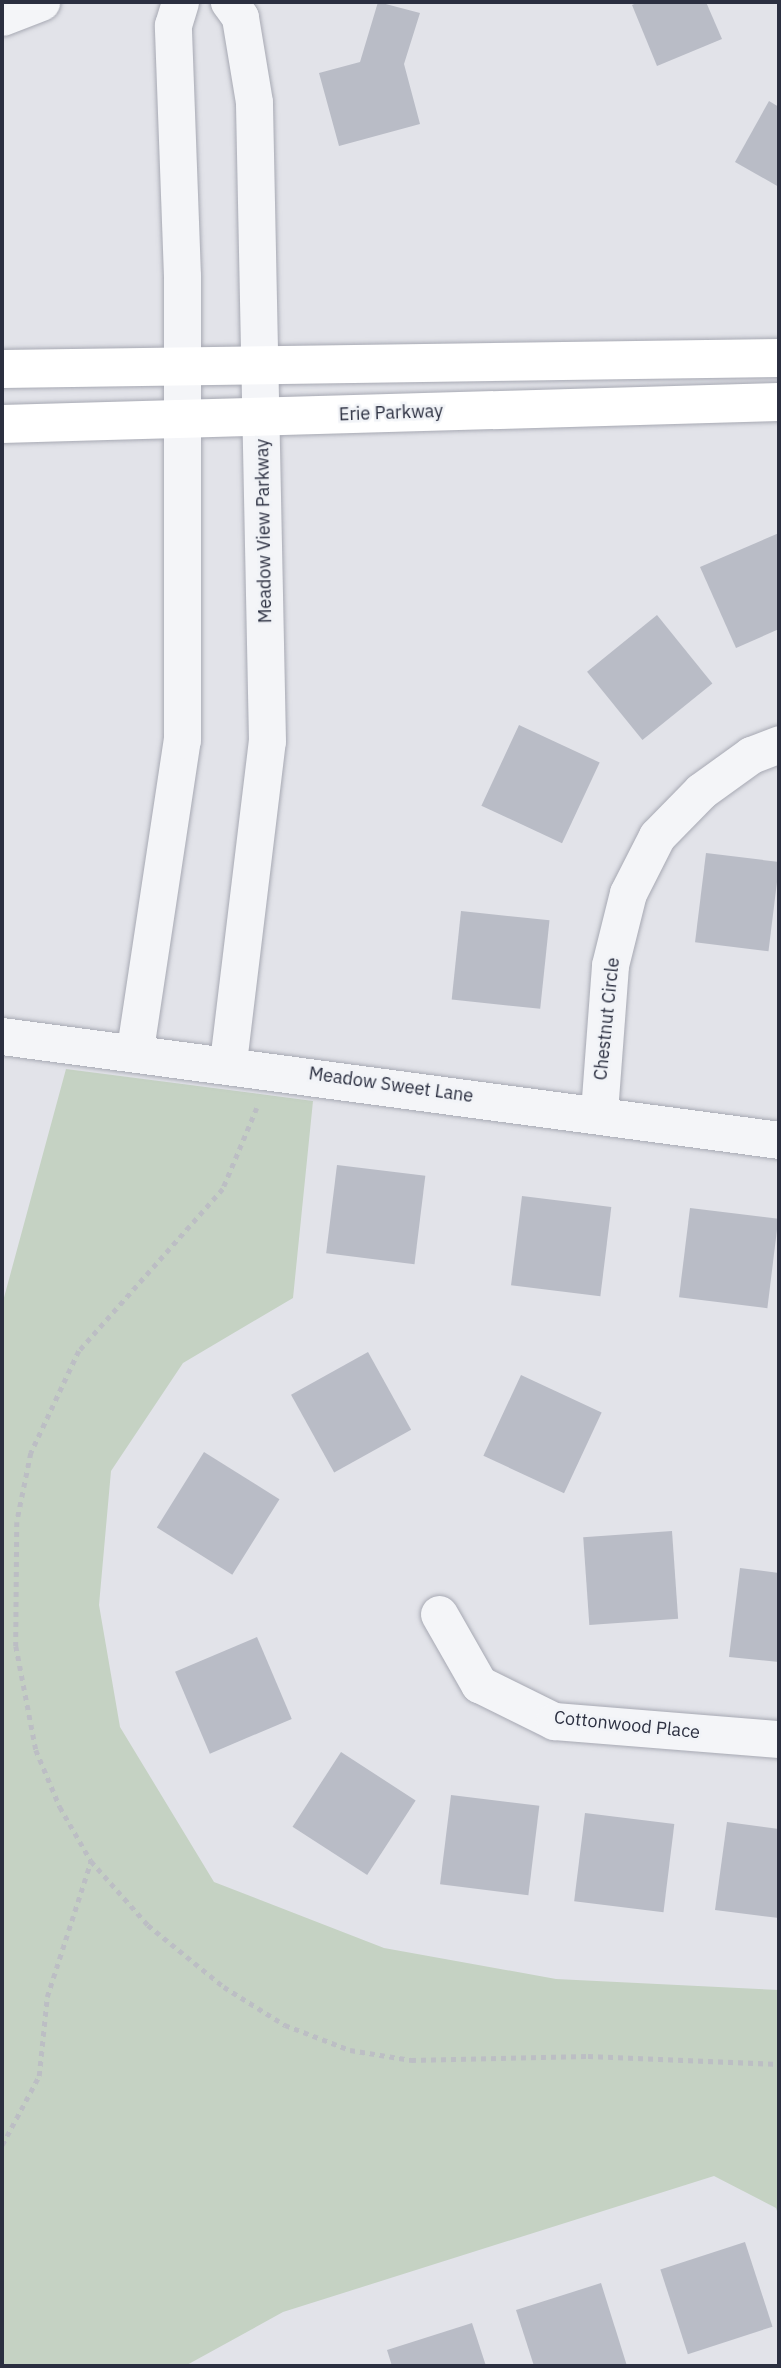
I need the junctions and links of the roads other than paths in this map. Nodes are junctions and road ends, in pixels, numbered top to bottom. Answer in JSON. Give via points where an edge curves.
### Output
{"nodes":[{"id":1,"x":41,"y":2,"type":"edge"},
{"id":2,"x":180,"y":2,"type":"edge"},
{"id":3,"x":229,"y":2,"type":"edge"},
{"id":4,"x":2,"y":17,"type":"edge"},
{"id":5,"x":779,"y":358,"type":"edge"},
{"id":6,"x":259,"y":364,"type":"junction"},
{"id":7,"x":183,"y":365,"type":"junction"},
{"id":8,"x":2,"y":369,"type":"edge"},
{"id":9,"x":779,"y":402,"type":"edge"},
{"id":10,"x":261,"y":417,"type":"junction"},
{"id":11,"x":183,"y":419,"type":"junction"},
{"id":12,"x":2,"y":424,"type":"edge"},
{"id":13,"x":779,"y":744,"type":"edge"},
{"id":14,"x":2,"y":1036,"type":"edge"},
{"id":15,"x":135,"y":1049,"type":"junction"},
{"id":16,"x":228,"y":1062,"type":"junction"},
{"id":17,"x":598,"y":1112,"type":"junction"},
{"id":18,"x":779,"y":1140,"type":"edge"},
{"id":19,"x":439,"y":1614,"type":"dead end"},
{"id":20,"x":779,"y":1739,"type":"edge"}],
"edges":[{"from":1,"to":4,"type":"street"},
{"from":2,"to":7,"type":"street","via":[[173,24]]},
{"from":3,"to":6,"type":"street","name":"Meadow View Parkway","via":[[240,17],[254,102]]},
{"from":5,"to":6,"type":"main road"},
{"from":6,"to":7,"type":"main road"},
{"from":6,"to":10,"type":"street","name":"Meadow View Parkway"},
{"from":7,"to":8,"type":"main road"},
{"from":7,"to":11,"type":"street"},
{"from":9,"to":10,"type":"main road","name":"Erie Parkway"},
{"from":10,"to":11,"type":"main road","name":"Erie Parkway"},
{"from":10,"to":16,"type":"street","name":"Meadow View Parkway","via":[[267,741]]},
{"from":11,"to":12,"type":"main road","name":"Erie Parkway"},
{"from":11,"to":15,"type":"street","via":[[182,740]]},
{"from":13,"to":17,"type":"street","name":"Chestnut Circle","via":[[751,755],[701,791],[657,836],[628,893],[610,965]]},
{"from":14,"to":15,"type":"street","name":"Meadow Sweet Lane"},
{"from":15,"to":16,"type":"street","name":"Meadow Sweet Lane"},
{"from":16,"to":17,"type":"street","name":"Meadow Sweet Lane"},
{"from":17,"to":18,"type":"street","name":"Meadow Sweet Lane"},
{"from":19,"to":20,"type":"street","name":"Cottonwood Place","via":[[479,1684],[554,1721]]}]}
